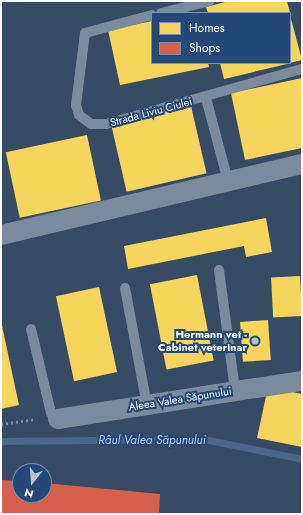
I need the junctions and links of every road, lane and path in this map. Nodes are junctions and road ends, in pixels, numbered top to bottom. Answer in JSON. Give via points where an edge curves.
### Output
{"nodes":[{"id":1,"x":210,"y":1,"type":"edge"},
{"id":2,"x":165,"y":12,"type":"edge"},
{"id":3,"x":151,"y":15,"type":"edge"},
{"id":4,"x":302,"y":69,"type":"edge"},
{"id":5,"x":206,"y":98,"type":"junction"},
{"id":6,"x":302,"y":164,"type":"edge"},
{"id":7,"x":228,"y":181,"type":"junction"},
{"id":8,"x":1,"y":235,"type":"edge"},
{"id":9,"x":219,"y":270,"type":"dead end"},
{"id":10,"x":125,"y":288,"type":"dead end"},
{"id":11,"x":32,"y":330,"type":"dead end"},
{"id":12,"x":302,"y":381,"type":"edge"},
{"id":13,"x":235,"y":390,"type":"junction"},
{"id":14,"x":147,"y":405,"type":"junction"},
{"id":15,"x":56,"y":418,"type":"junction"},
{"id":16,"x":1,"y":424,"type":"edge"}],
"edges":[{"from":1,"to":2,"type":"lane"},
{"from":3,"to":5,"type":"lane","name":"Strada Liviu Ciulei","via":[[85,33],[77,97],[79,115],[91,124],[106,124]]},
{"from":4,"to":5,"type":"lane","name":"Strada Liviu Ciulei"},
{"from":5,"to":7,"type":"lane"},
{"from":6,"to":7,"type":"street"},
{"from":7,"to":8,"type":"street"},
{"from":9,"to":13,"type":"lane"},
{"from":10,"to":14,"type":"lane"},
{"from":11,"to":15,"type":"lane"},
{"from":12,"to":13,"type":"street","name":"Aleea Valea Săpunului"},
{"from":13,"to":14,"type":"street","name":"Aleea Valea Săpunului"},
{"from":14,"to":15,"type":"street","name":"Aleea Valea Săpunului"},
{"from":15,"to":16,"type":"path"}]}
